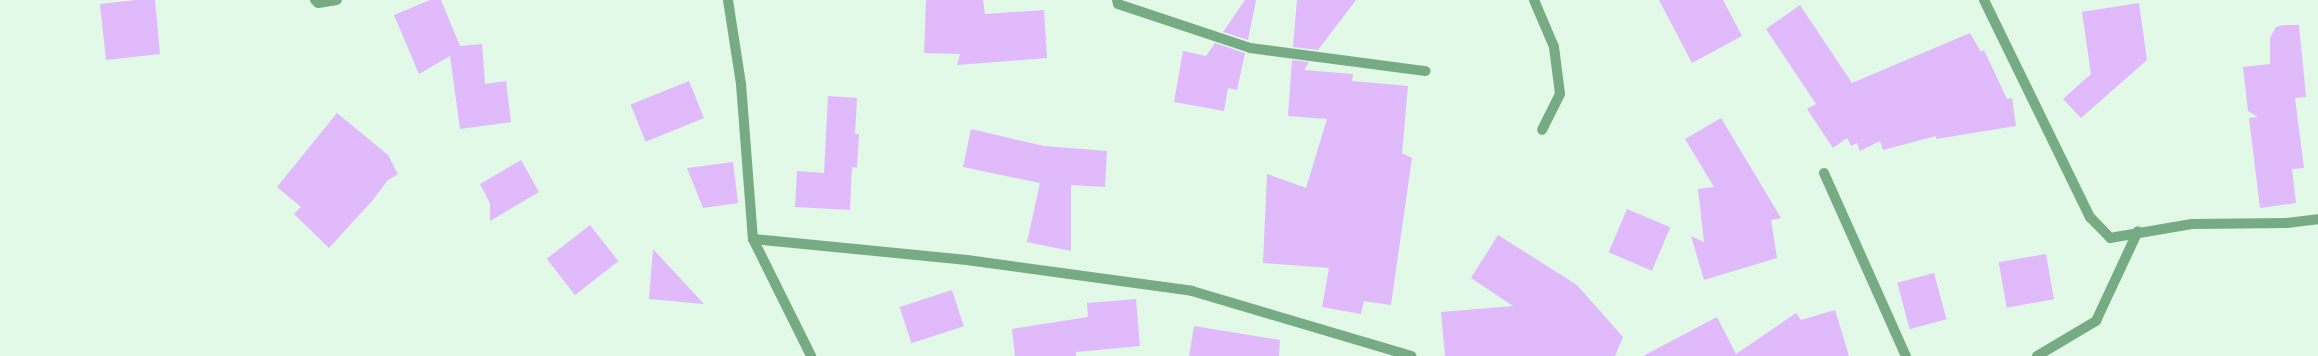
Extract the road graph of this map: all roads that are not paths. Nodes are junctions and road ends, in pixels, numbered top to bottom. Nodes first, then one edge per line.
1 (315, 0) edge
2 (337, 0) edge
3 (728, 0) edge
4 (1117, 0) edge
5 (1534, 0) edge
6 (1984, 0) edge
7 (1425, 71) dead end
8 (1542, 130) dead end
9 (1824, 173) dead end
10 (2318, 219) edge
11 (2138, 231) junction
12 (753, 239) junction
13 (811, 356) edge
14 (1412, 356) edge
15 (1906, 356) edge
16 (2037, 356) edge

1 - 2 street
3 - 12 street
4 - 7 street
5 - 8 street
6 - 11 street
9 - 15 street
10 - 11 street
11 - 16 street
12 - 13 street
12 - 14 street

